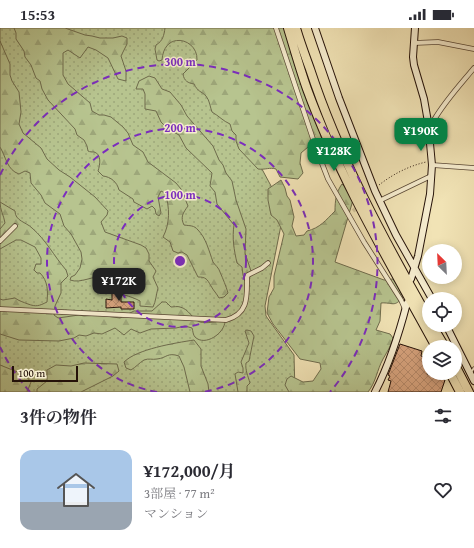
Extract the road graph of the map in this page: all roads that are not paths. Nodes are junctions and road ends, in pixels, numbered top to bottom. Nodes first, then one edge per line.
1 (276, 28) edge
2 (288, 28) edge
3 (296, 28) edge
4 (315, 28) edge
5 (415, 28) edge
6 (414, 43) junction
7 (474, 48) edge
8 (474, 68) edge
9 (428, 122) junction
10 (431, 163) junction
11 (474, 168) edge
12 (431, 176) junction
13 (379, 201) junction
14 (353, 212) tunnel mouth
15 (348, 215) junction
16 (15, 226) dead end
17 (0, 241) edge
18 (268, 263) dead end
19 (414, 268) junction
20 (411, 279) dead end
21 (428, 292) edge
22 (407, 302) dead end
23 (422, 307) edge
24 (405, 309) junction
25 (0, 310) edge
26 (450, 332) edge
27 (432, 340) edge
28 (472, 371) edge
29 (462, 379) edge
30 (454, 380) edge
31 (474, 381) edge
32 (375, 392) edge
33 (460, 392) edge
34 (469, 392) edge

1 - 15 street
2 - 27 highway
3 - 23 highway
4 - 13 street
5 - 6 street
6 - 7 street
6 - 9 street
8 - 9 street
9 - 10 street
10 - 11 street
10 - 12 street
12 - 13 street
12 - 19 street
13 - 19 street
14 - 15 street
15 - 24 street
16 - 17 street
18 - 25 street
19 - 20 street
19 - 21 street
22 - 24 street
24 - 32 street
26 - 28 street
28 - 31 street
29 - 34 highway
30 - 33 highway

